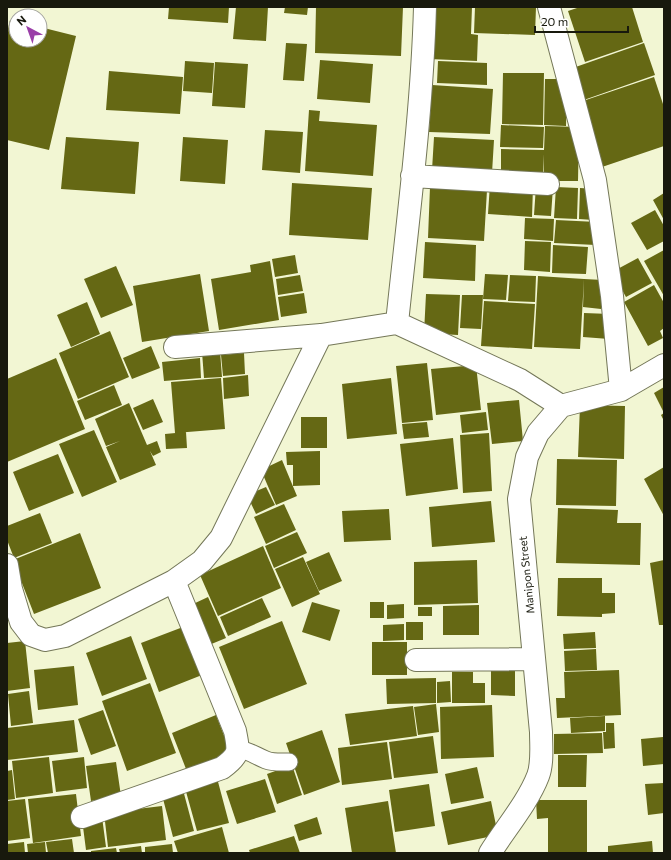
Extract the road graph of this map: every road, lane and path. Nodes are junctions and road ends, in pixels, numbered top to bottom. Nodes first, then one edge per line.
1 (425, 7) edge
2 (549, 7) edge
3 (412, 176) junction
4 (548, 184) dead end
5 (397, 323) junction
6 (321, 335) junction
7 (175, 347) dead end
8 (664, 365) edge
9 (621, 390) junction
10 (561, 406) junction
11 (7, 565) edge
12 (174, 581) junction
13 (534, 659) junction
14 (416, 660) dead end
15 (239, 749) junction
16 (289, 762) dead end
17 (82, 817) dead end
18 (490, 853) edge

1 - 3 street
2 - 9 street
3 - 4 street
3 - 5 street
5 - 6 street
5 - 10 street
6 - 7 street
6 - 12 street
8 - 9 street
9 - 10 street
10 - 13 street, Manipon Street
11 - 12 street
12 - 15 street
13 - 14 street
13 - 18 street, Manipon Street
15 - 16 lane
15 - 17 street

